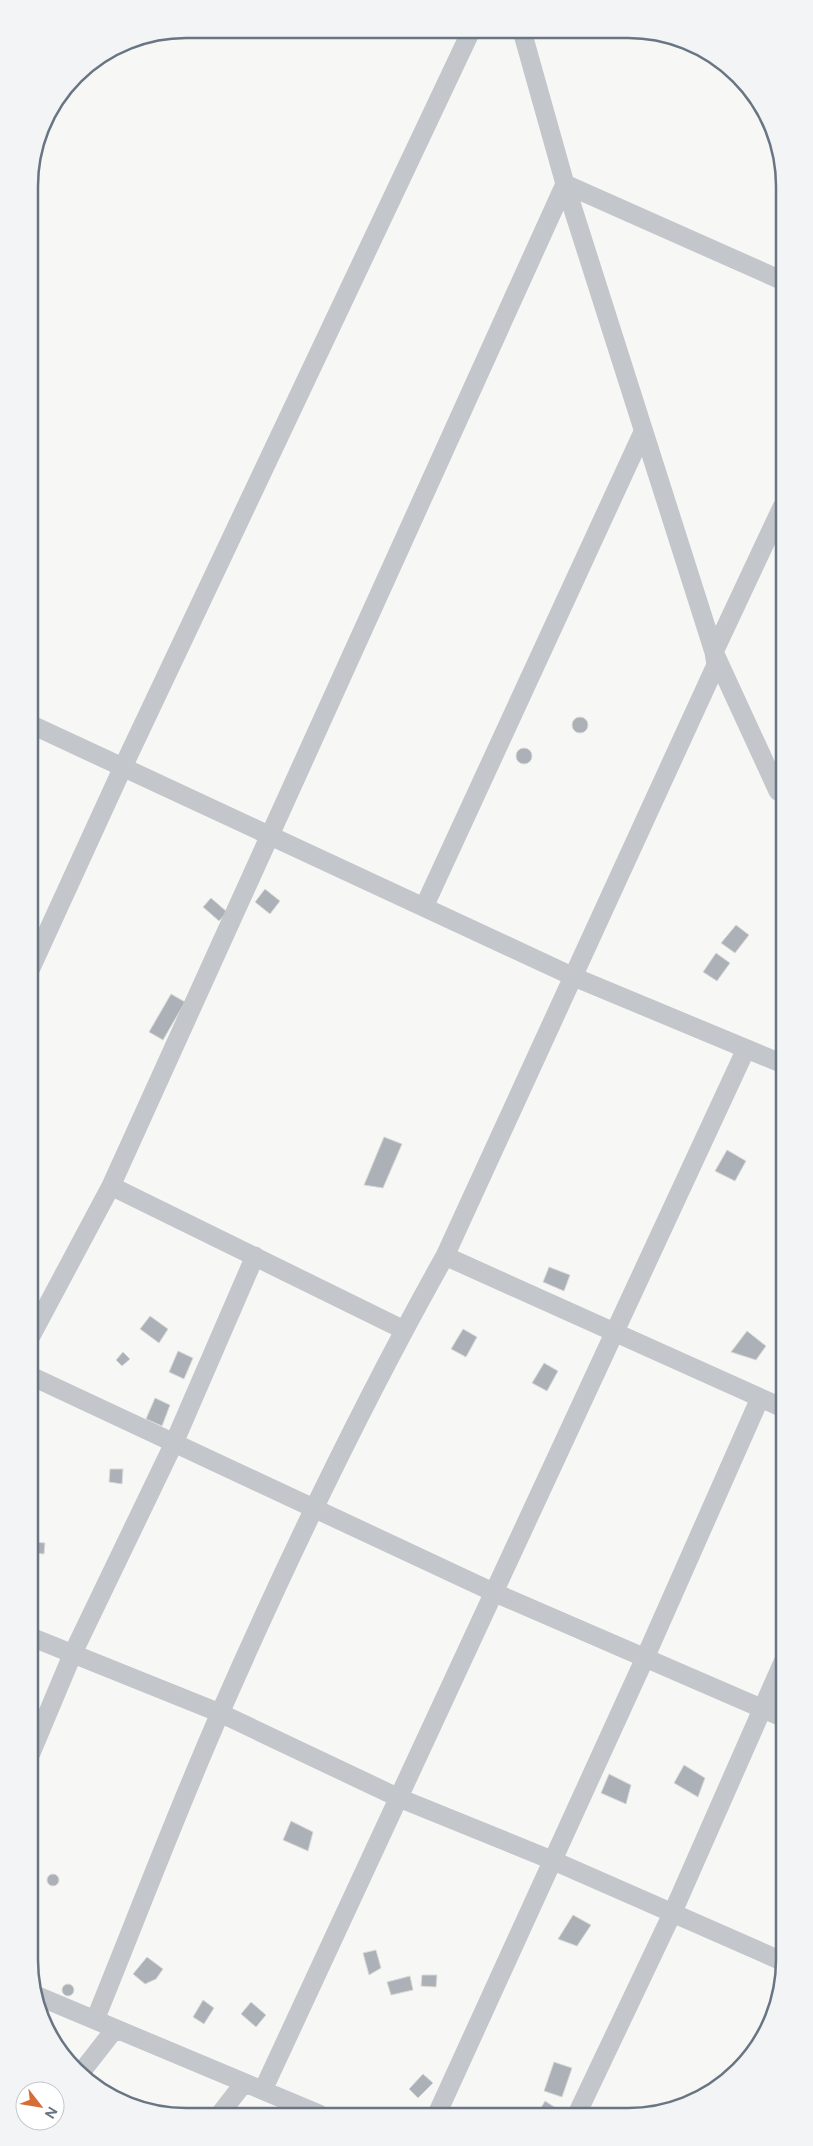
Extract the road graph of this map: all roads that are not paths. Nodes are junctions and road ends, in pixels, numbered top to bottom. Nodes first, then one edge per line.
1 (467, 37) edge
2 (524, 37) edge
3 (565, 184) junction
4 (776, 278) edge
5 (642, 432) junction
6 (776, 520) edge
7 (714, 652) junction
8 (38, 728) edge
9 (123, 767) junction
10 (776, 779) edge
11 (269, 836) junction
12 (424, 908) junction
13 (38, 953) edge
14 (574, 977) junction
15 (746, 1049) junction
16 (776, 1061) edge
17 (110, 1186) junction
18 (255, 1256) junction
19 (445, 1256) junction
20 (37, 1324) edge
21 (404, 1330) junction
22 (615, 1331) junction
23 (37, 1379) edge
24 (760, 1398) junction
25 (775, 1405) edge
26 (174, 1443) junction
27 (313, 1508) junction
28 (493, 1592) junction
29 (37, 1639) edge
30 (73, 1653) junction
31 (645, 1658) junction
32 (775, 1681) edge
33 (762, 1710) junction
34 (220, 1713) junction
35 (775, 1715) edge
36 (37, 1741) edge
37 (399, 1798) junction
38 (554, 1862) junction
39 (672, 1914) junction
40 (775, 1958) edge
41 (42, 1998) edge
42 (95, 2020) junction
43 (115, 2029) junction
44 (85, 2069) edge
45 (244, 2083) junction
46 (263, 2090) junction
47 (225, 2108) edge
48 (305, 2108) edge
49 (440, 2108) edge
50 (580, 2108) edge

1 - 9 street
2 - 3 street
3 - 4 street
3 - 5 street
3 - 11 street
5 - 7 street
5 - 12 street
6 - 7 street
7 - 10 street
7 - 14 street
8 - 9 street
9 - 11 street
9 - 13 street
11 - 12 street
11 - 17 street
12 - 14 street
14 - 15 street
14 - 19 street
15 - 16 street
15 - 22 street
17 - 18 street
17 - 20 street
18 - 21 street
18 - 26 street
19 - 21 street
19 - 22 street
21 - 27 street
22 - 24 street
22 - 28 street
23 - 26 street
24 - 25 street
24 - 31 street
26 - 27 street
26 - 30 street
27 - 28 street
27 - 34 street
28 - 31 street
28 - 37 street
29 - 30 street
30 - 34 street
30 - 36 street
31 - 33 street
31 - 38 street
32 - 33 street
33 - 35 street
33 - 39 street
34 - 37 street
34 - 42 street
37 - 38 street
37 - 46 street
38 - 39 street
38 - 49 street
39 - 40 street
39 - 50 street
41 - 42 street
42 - 43 street
43 - 44 street
43 - 45 street
45 - 46 street
45 - 47 street
46 - 48 street

